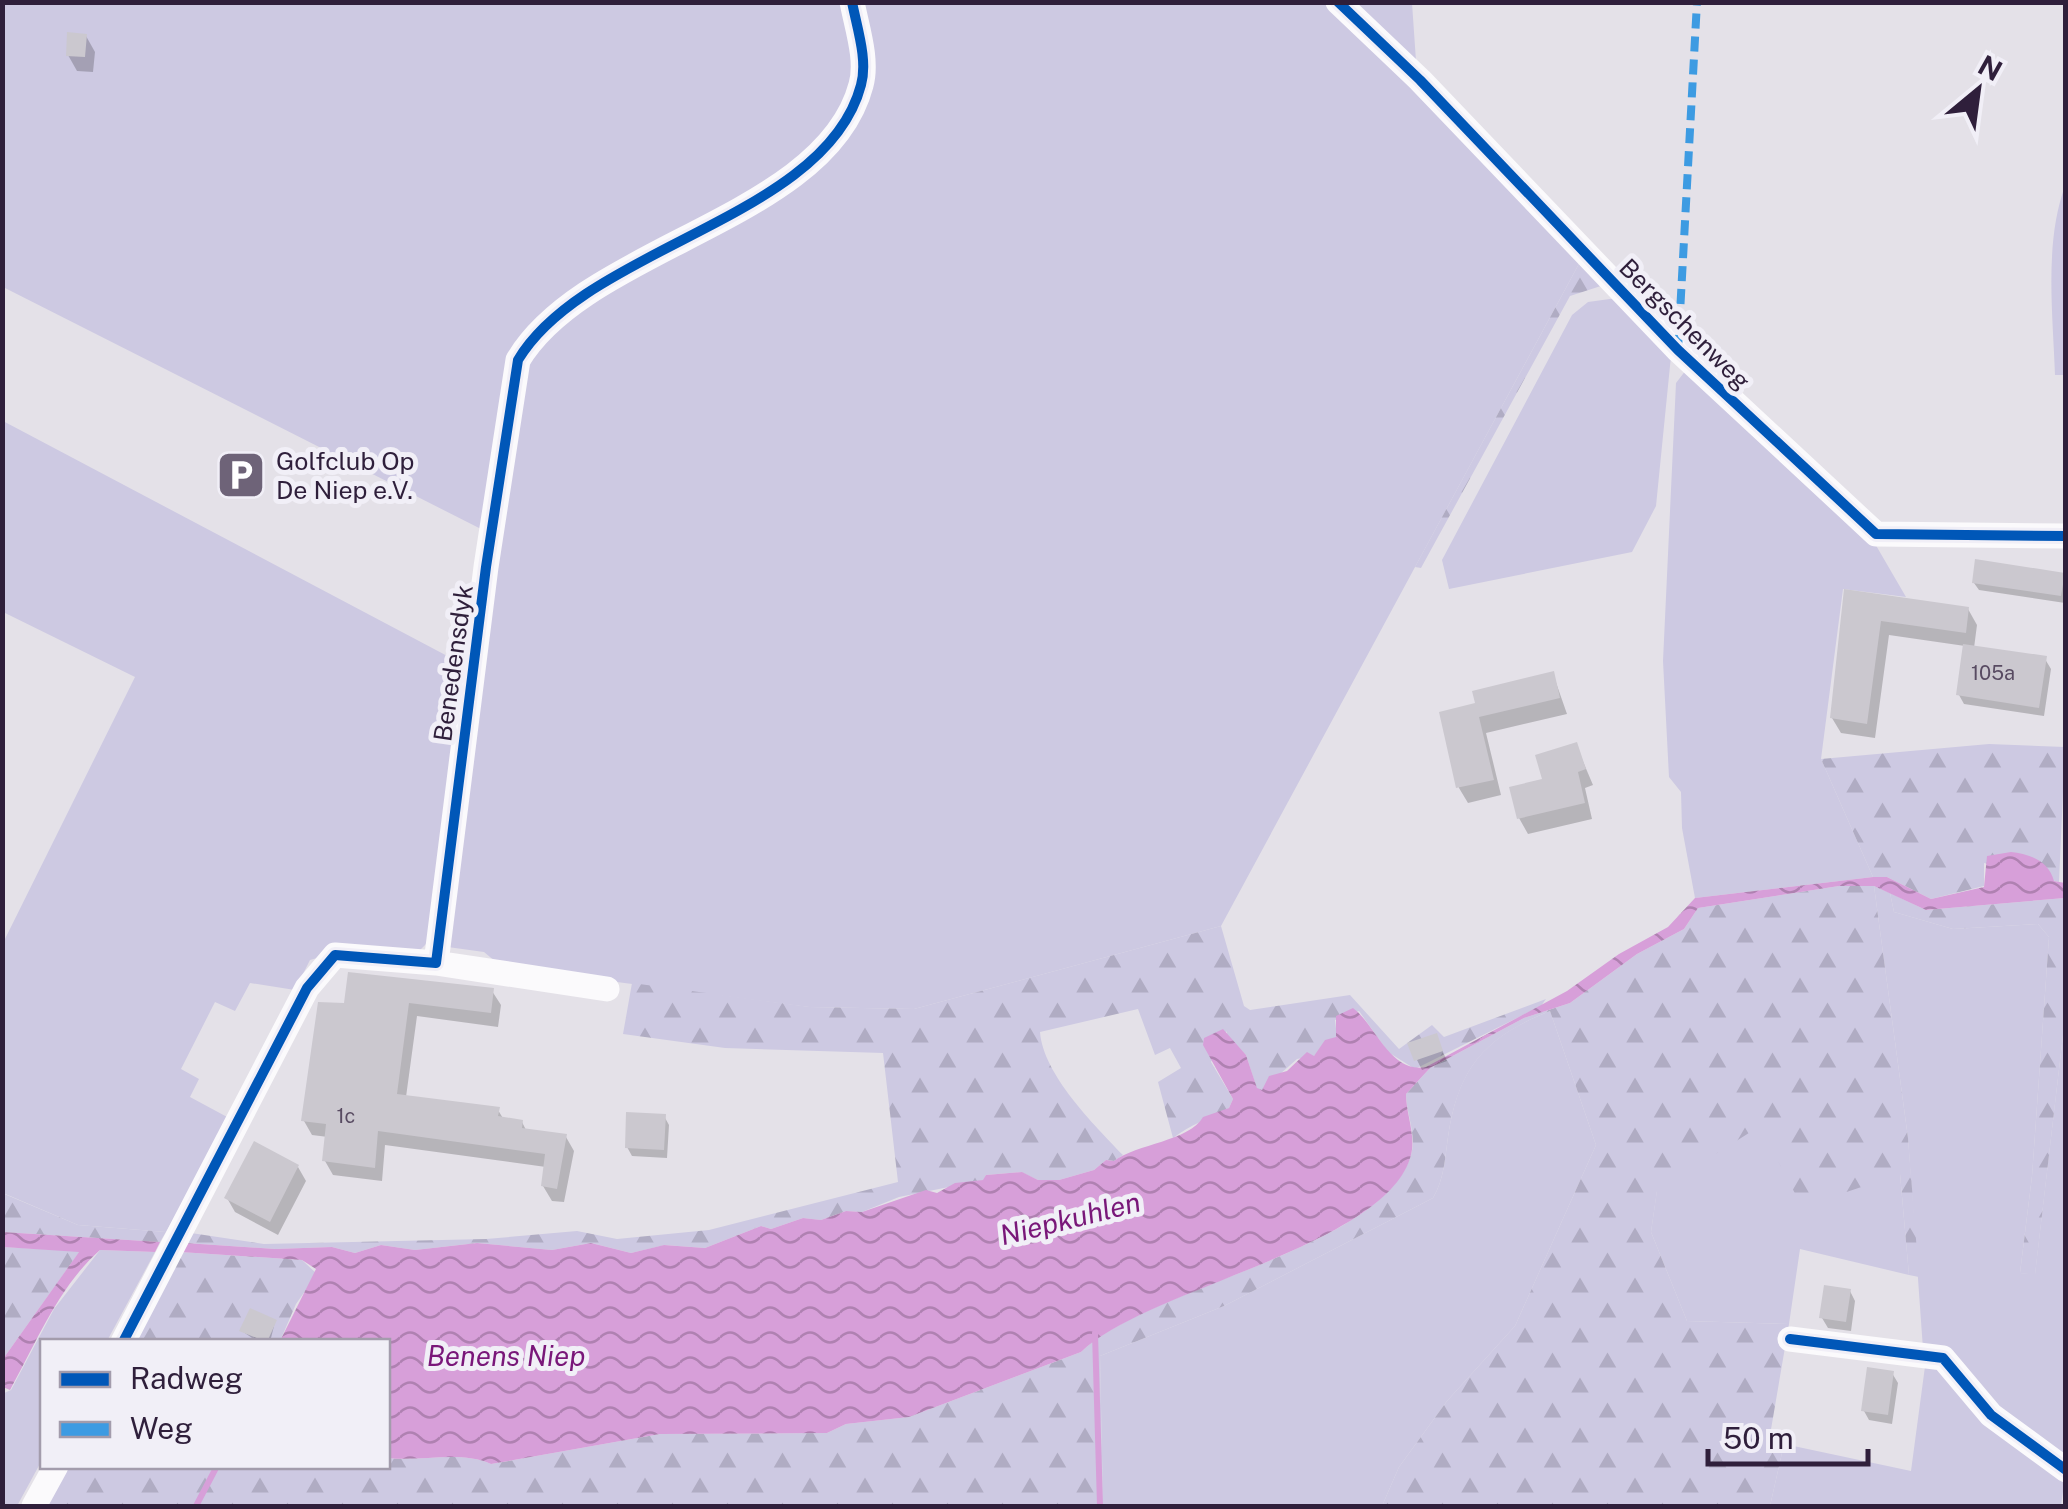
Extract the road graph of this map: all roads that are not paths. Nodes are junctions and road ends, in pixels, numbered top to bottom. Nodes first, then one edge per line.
1 (852, 2) edge
2 (1338, 2) edge
3 (2066, 536) edge
4 (436, 964) junction
5 (606, 990) dead end
6 (126, 1339) edge
7 (1790, 1339) dead end
8 (54, 1469) edge
9 (2066, 1470) edge
10 (34, 1506) edge

1 - 4 street, Benedensdyk
2 - 3 street, Bergschenweg
4 - 5 street
4 - 6 street
7 - 9 street
8 - 10 street

